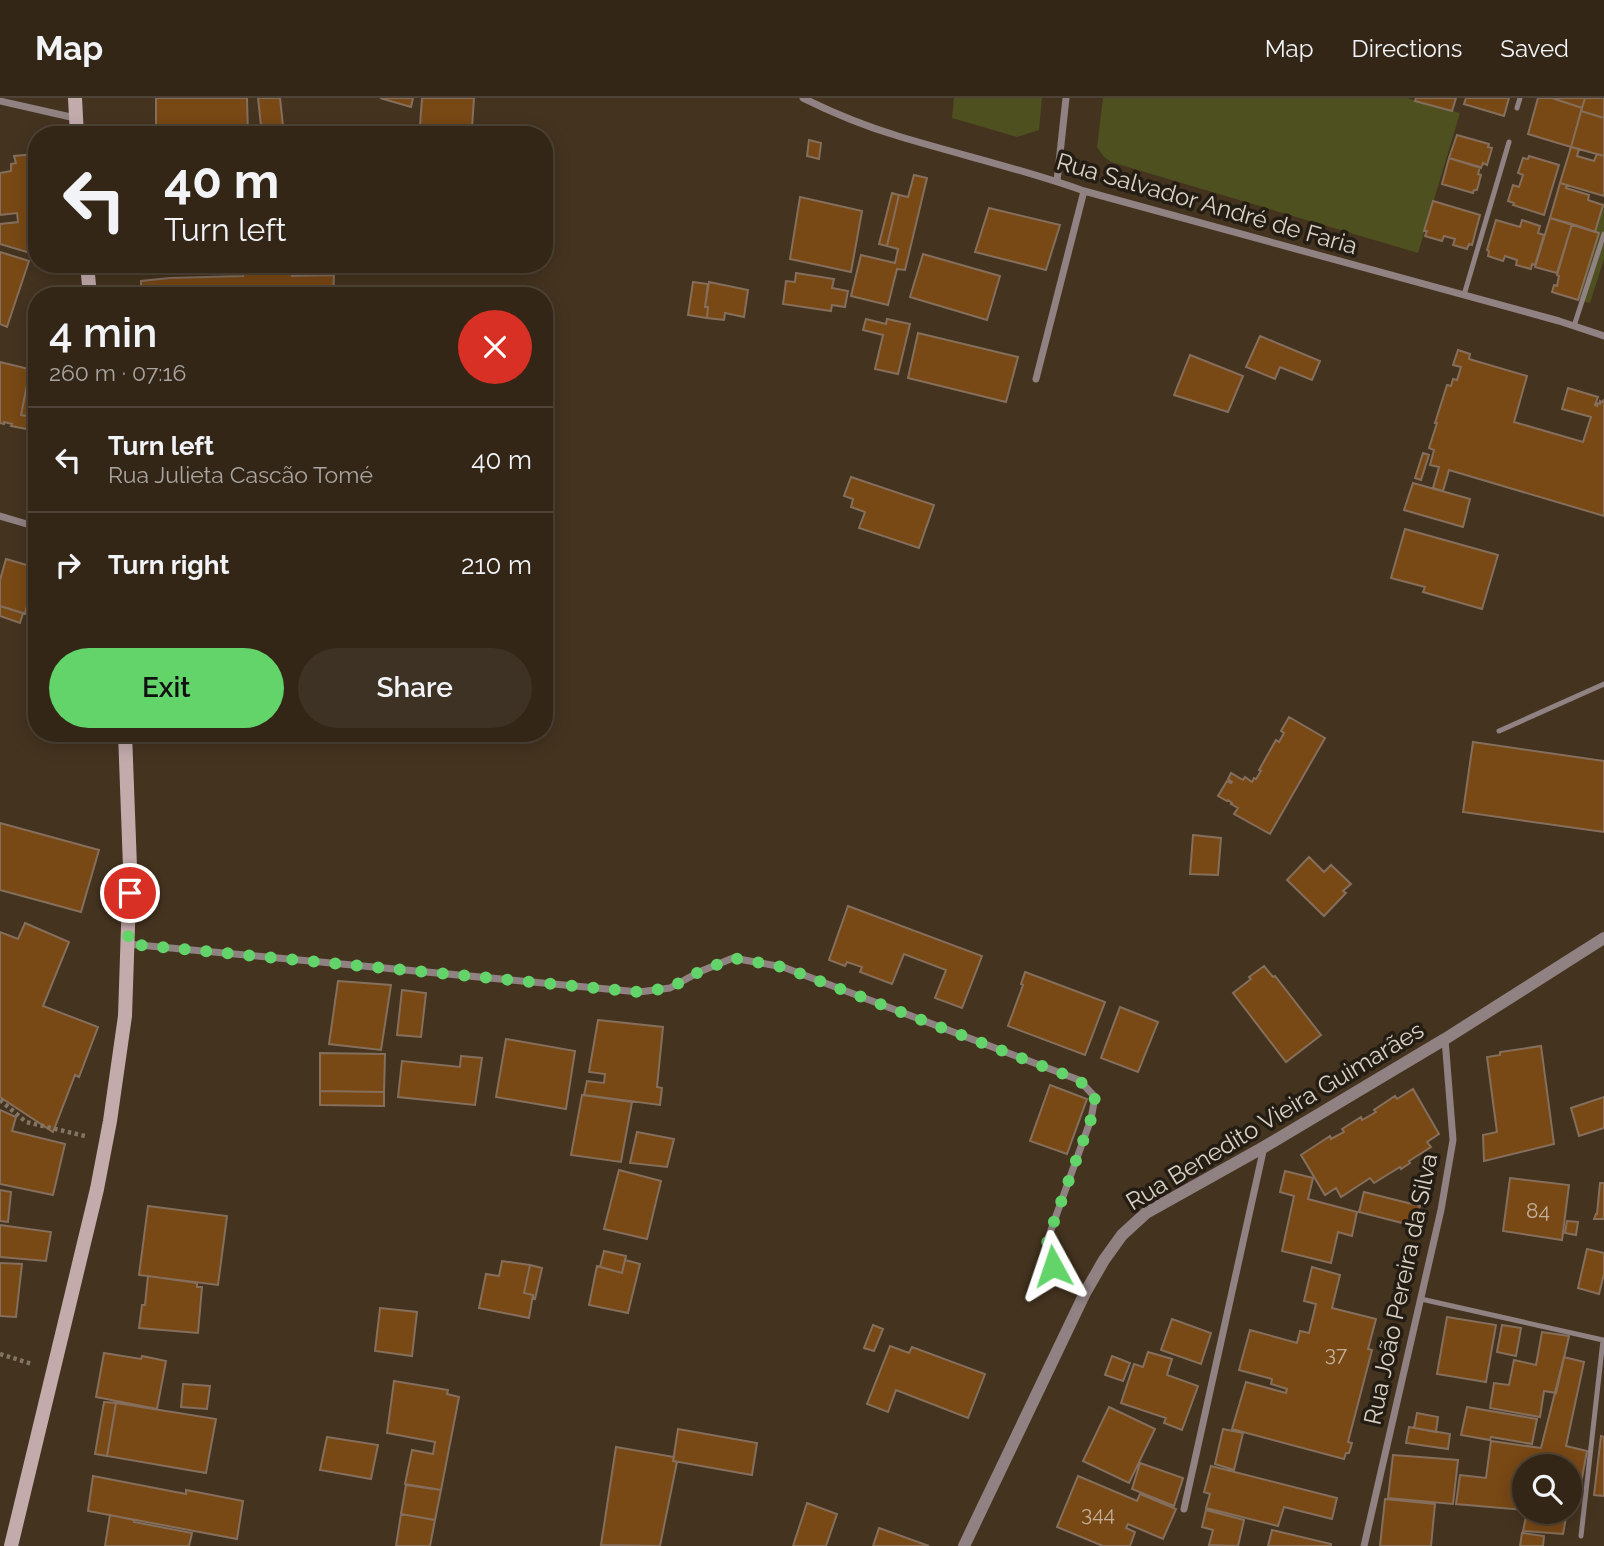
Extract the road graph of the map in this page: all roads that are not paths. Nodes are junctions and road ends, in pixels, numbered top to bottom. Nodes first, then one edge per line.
1 (75, 98) edge
2 (803, 98) edge
3 (1066, 98) edge
4 (1520, 98) edge
5 (0, 101) edge
6 (1517, 108) dead end
7 (76, 118) junction
8 (76, 126) edge
9 (1508, 142) dead end
10 (1057, 181) junction
11 (1084, 191) junction
12 (1604, 234) edge
13 (1464, 295) junction
14 (1574, 326) junction
15 (1604, 336) edge
16 (1036, 379) dead end
17 (0, 516) edge
18 (28, 524) edge
19 (1604, 684) edge
20 (1499, 731) dead end
21 (125, 742) edge
22 (1604, 938) edge
23 (128, 944) junction
24 (1445, 1039) junction
25 (1264, 1147) junction
26 (1085, 1293) junction
27 (1420, 1299) junction
28 (1184, 1508) dead end
29 (1581, 1536) dead end
30 (11, 1546) edge
31 (964, 1546) edge
32 (1364, 1546) edge

1 - 7 main road
2 - 10 street, Rua Salvador André de Faria
3 - 10 street
4 - 6 lane
5 - 7 street
7 - 8 main road
9 - 13 lane
10 - 11 street, Rua Salvador André de Faria
11 - 13 street, Rua Salvador André de Faria
11 - 16 street
12 - 14 lane
13 - 14 street, Rua Salvador André de Faria
14 - 15 street, Rua Salvador André de Faria
17 - 18 street
19 - 20 lane
21 - 23 main road
22 - 24 street, Rua Benedito Vieira Guimarães
23 - 26 street
23 - 30 main road
24 - 25 street, Rua Benedito Vieira Guimarães
24 - 27 street, Rua João Pereira da Silva
25 - 26 street, Rua Benedito Vieira Guimarães
25 - 28 street
26 - 31 street, Rua Benedito Vieira Guimarães
27 - 29 lane
27 - 32 street, Rua João Pereira da Silva

